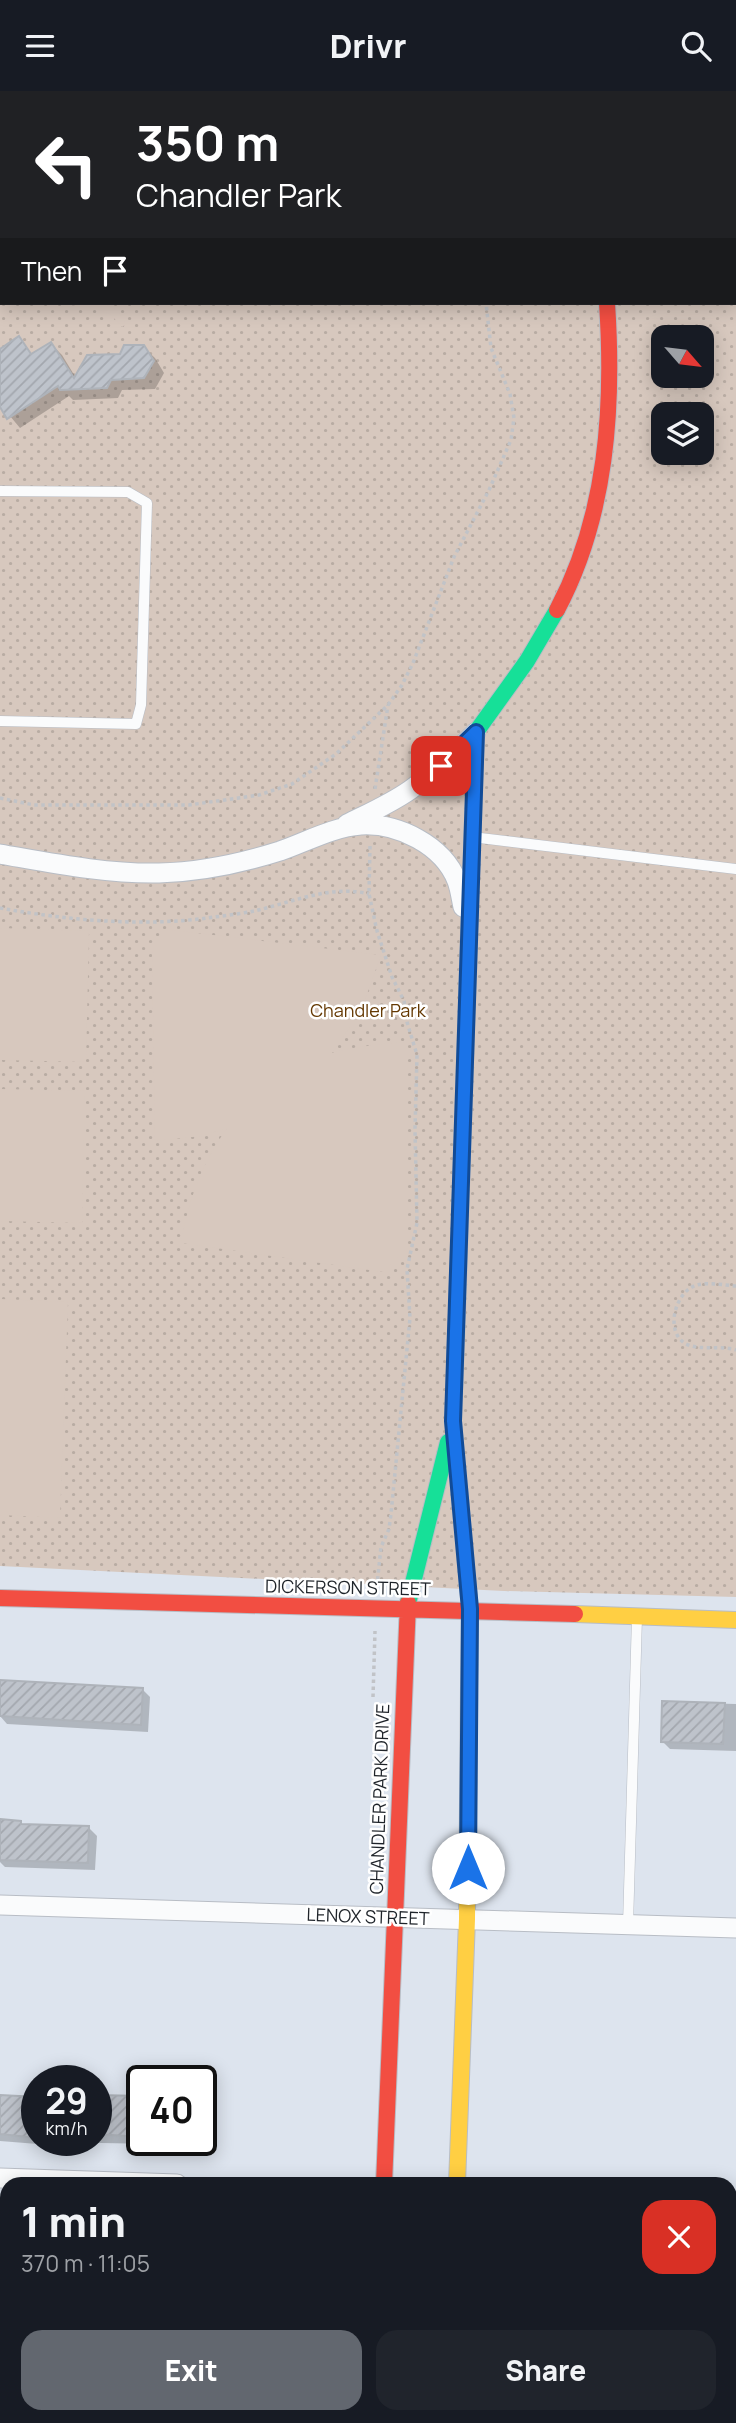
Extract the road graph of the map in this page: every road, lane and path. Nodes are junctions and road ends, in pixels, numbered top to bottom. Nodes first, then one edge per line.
1 (485, 305) edge
2 (607, 305) edge
3 (0, 491) edge
4 (388, 705) junction
5 (0, 721) edge
6 (476, 732) junction
7 (0, 799) edge
8 (372, 818) junction
9 (472, 837) junction
10 (0, 854) edge
11 (736, 869) edge
12 (369, 894) junction
13 (0, 908) edge
14 (469, 930) junction
15 (736, 1286) edge
16 (736, 1350) edge
17 (453, 1421) junction
18 (0, 1598) edge
19 (376, 1607) junction
20 (407, 1608) junction
21 (470, 1609) junction
22 (637, 1616) junction
23 (736, 1620) edge
24 (373, 1697) dead end
25 (0, 1905) edge
26 (394, 1917) junction
27 (467, 1920) junction
28 (628, 1925) junction
29 (736, 1928) edge
30 (384, 2177) edge
31 (457, 2177) edge

1 - 4 path
2 - 6 street
3 - 5 lane
4 - 7 path
4 - 8 path
6 - 8 street
6 - 9 street, CHANDLER PARK DRIVE
8 - 10 street
8 - 12 path
8 - 14 street
9 - 11 lane
9 - 14 street, CHANDLER PARK DRIVE
12 - 13 path
12 - 19 path
14 - 17 street, CHANDLER PARK DRIVE
15 - 16 path
17 - 20 street, CHANDLER PARK DRIVE
17 - 21 street, CHANDLER PARK DRIVE
18 - 19 street, DICKERSON STREET
19 - 20 street, DICKERSON STREET
19 - 24 path
20 - 21 street, DICKERSON STREET
20 - 26 street, CHANDLER PARK DRIVE
21 - 22 street, DICKERSON STREET
21 - 27 street, CHANDLER PARK DRIVE
22 - 23 street, DICKERSON STREET
22 - 28 lane
25 - 26 street, LENOX STREET
26 - 27 street, LENOX STREET
26 - 30 street, CHANDLER PARK DRIVE
27 - 28 street, LENOX STREET
27 - 31 street, CHANDLER PARK DRIVE
28 - 29 street, LENOX STREET

